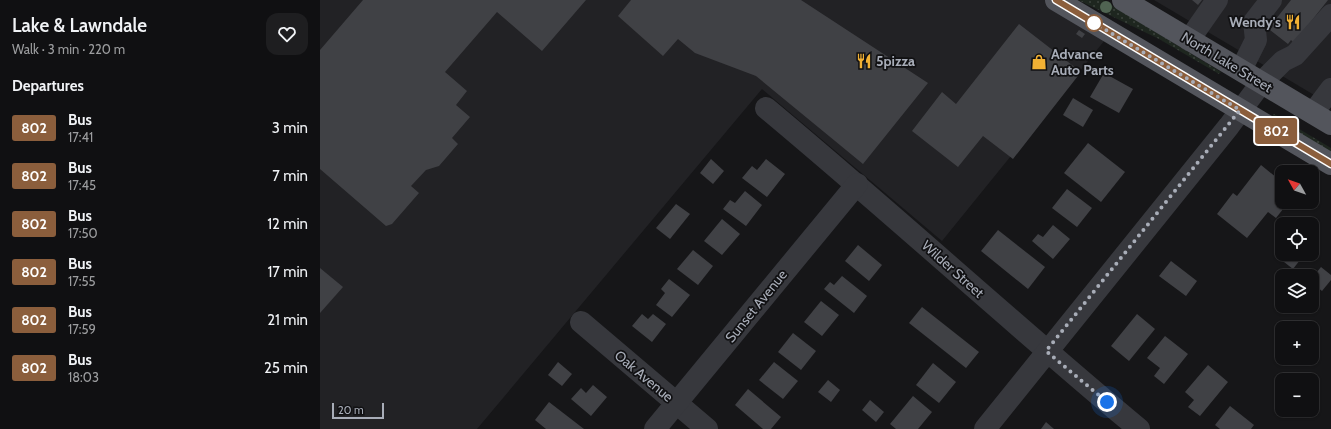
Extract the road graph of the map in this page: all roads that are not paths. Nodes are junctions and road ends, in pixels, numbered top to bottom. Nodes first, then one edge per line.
1 (1056, 0) edge
2 (1217, 0) edge
3 (1271, 0) edge
4 (1137, 4) edge
5 (1331, 15) edge
6 (1189, 40) junction
7 (1241, 70) junction
8 (1262, 82) junction
9 (1331, 89) edge
10 (766, 108) dead end
11 (1240, 110) junction
12 (1322, 118) edge
13 (1331, 164) edge
14 (857, 184) junction
15 (581, 322) dead end
16 (1046, 351) junction
17 (677, 403) junction
18 (655, 429) edge
19 (707, 429) edge
20 (985, 429) edge
21 (1139, 429) edge

1 - 11 main road
2 - 6 street
3 - 7 street
4 - 6 main road, North Lake Street
5 - 8 street
6 - 7 main road, North Lake Street
7 - 8 main road, North Lake Street
8 - 11 street
8 - 12 main road, North Lake Street
9 - 12 street
10 - 14 street, Wilder Street
11 - 13 main road
11 - 16 street
14 - 16 street, Wilder Street
14 - 17 street, Sunset Avenue
15 - 17 street, Oak Avenue
16 - 20 street
16 - 21 street, Wilder Street
17 - 18 street, Sunset Avenue
17 - 19 street, Oak Avenue

